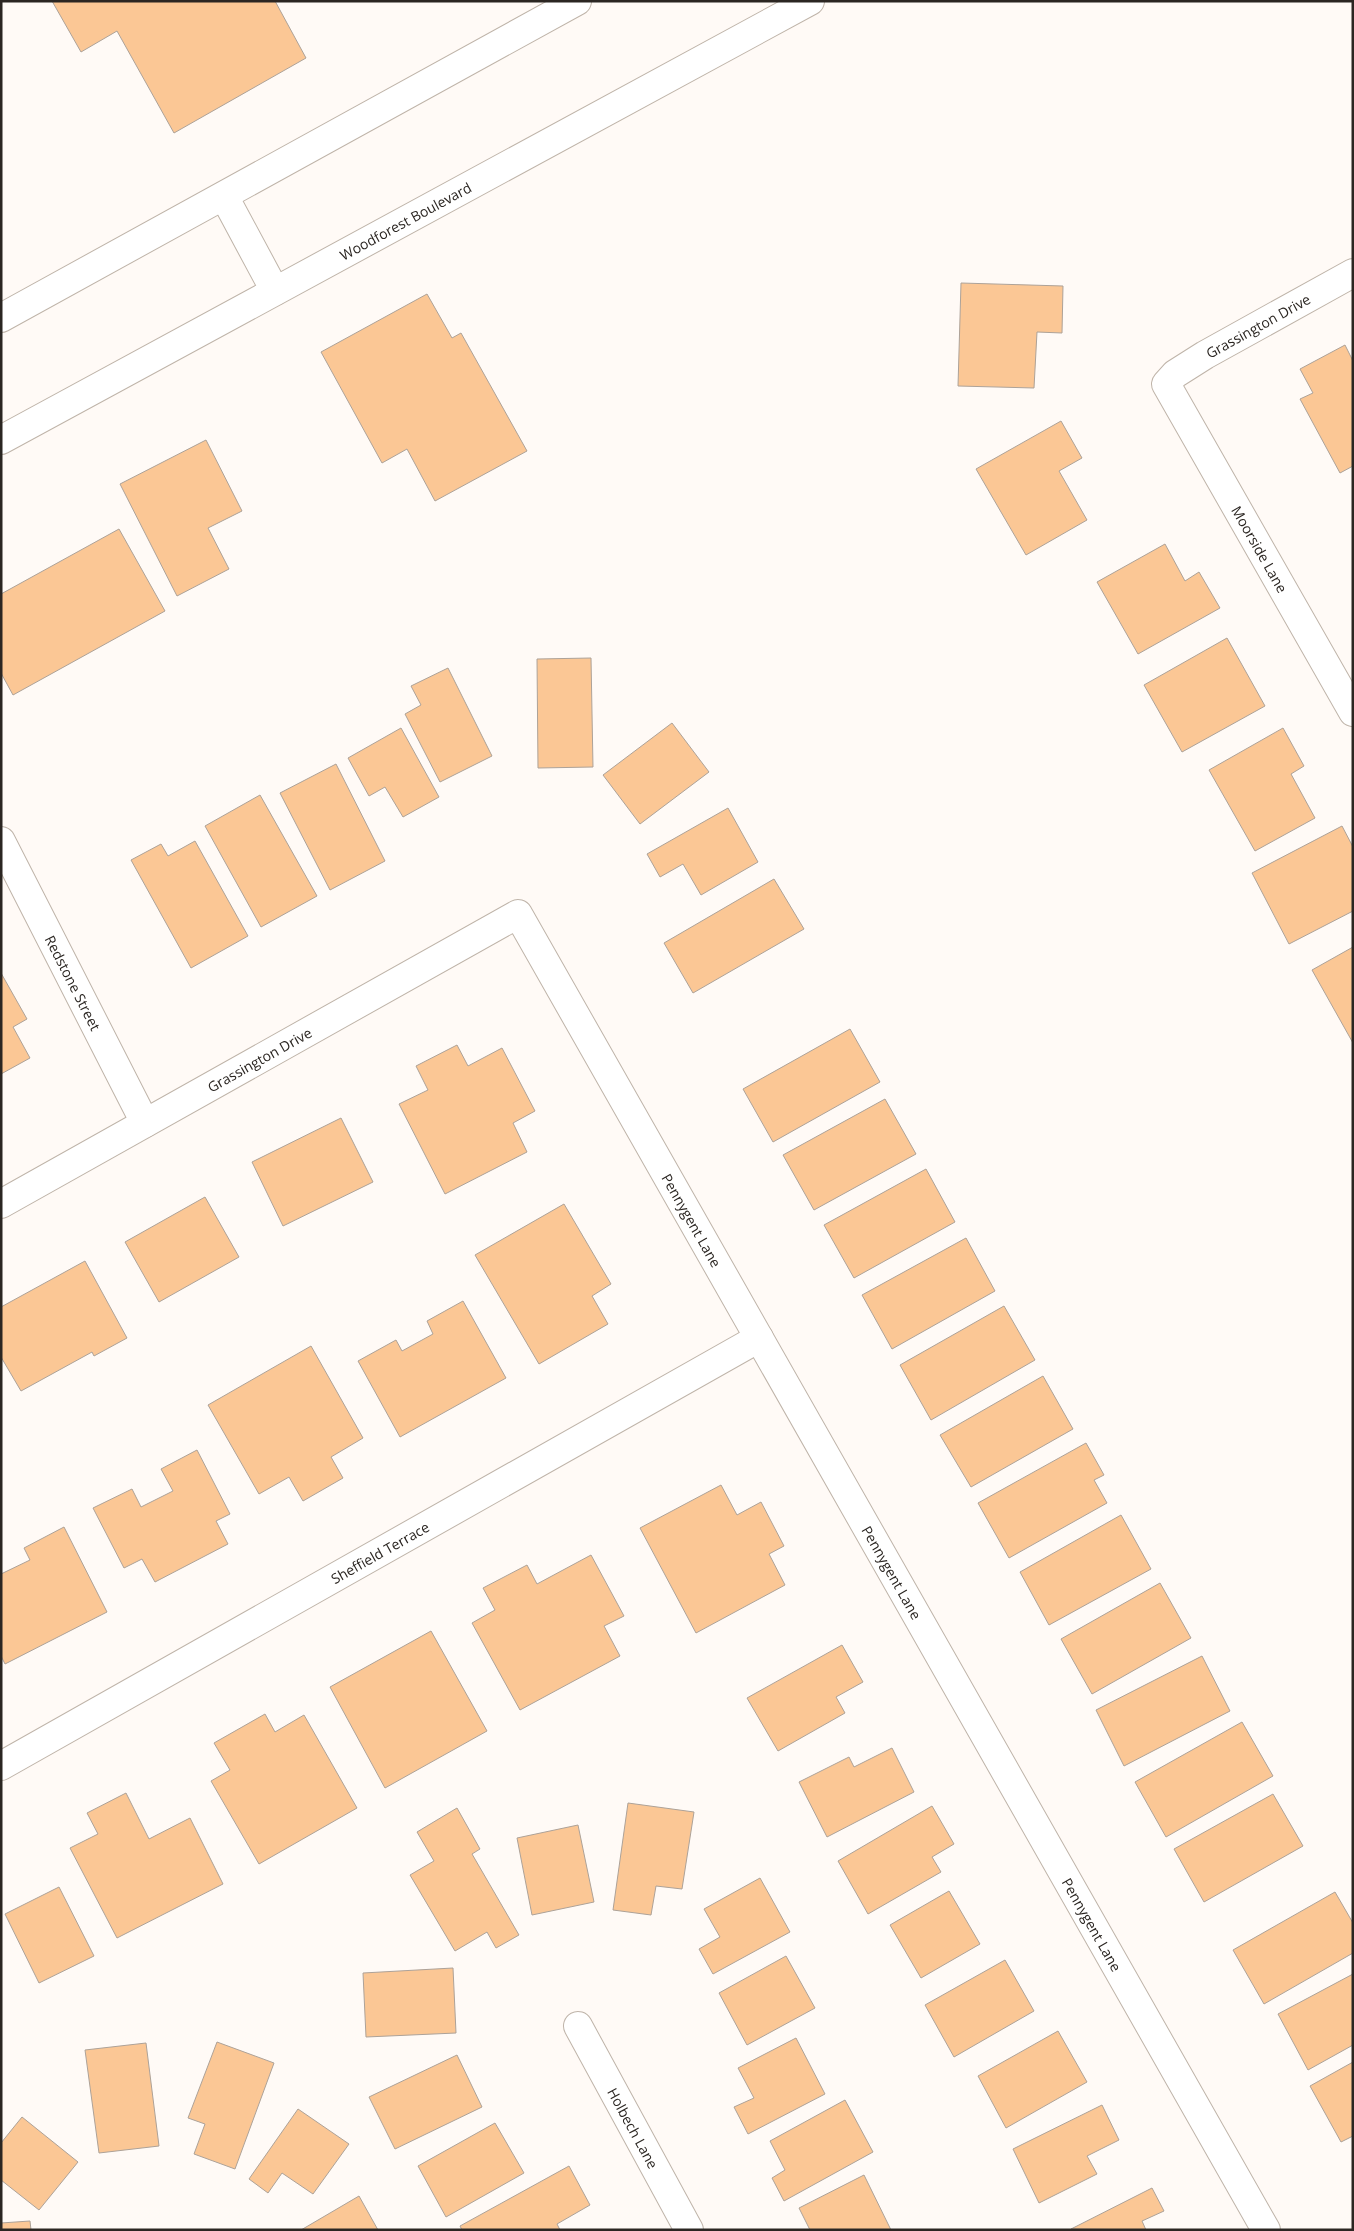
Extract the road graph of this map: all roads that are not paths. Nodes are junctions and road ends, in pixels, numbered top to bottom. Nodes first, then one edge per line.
1 (577, 1) edge
2 (810, 1) edge
3 (224, 196) junction
4 (1353, 273) edge
5 (275, 291) junction
6 (1, 318) edge
7 (1166, 384) joint
8 (1, 440) edge
9 (1353, 712) edge
10 (1, 841) edge
11 (518, 914) joint
12 (145, 1123) junction
13 (1, 1204) edge
14 (759, 1338) junction
15 (1, 1766) edge
16 (578, 2026) dead end
17 (689, 2230) edge
18 (1266, 2230) edge

1 - 3 street
2 - 5 street, Woodforest Boulevard
3 - 5 street
3 - 6 street
4 - 7 street, Grassington Drive
5 - 8 street, Woodforest Boulevard
7 - 9 street, Moorside Lane
10 - 12 street, Redstone Street
11 - 12 street, Grassington Drive
11 - 14 street, Pennygent Lane
12 - 13 street, Grassington Drive
14 - 15 street, Sheffield Terrace
14 - 18 street, Pennygent Lane
16 - 17 street, Holbech Lane

